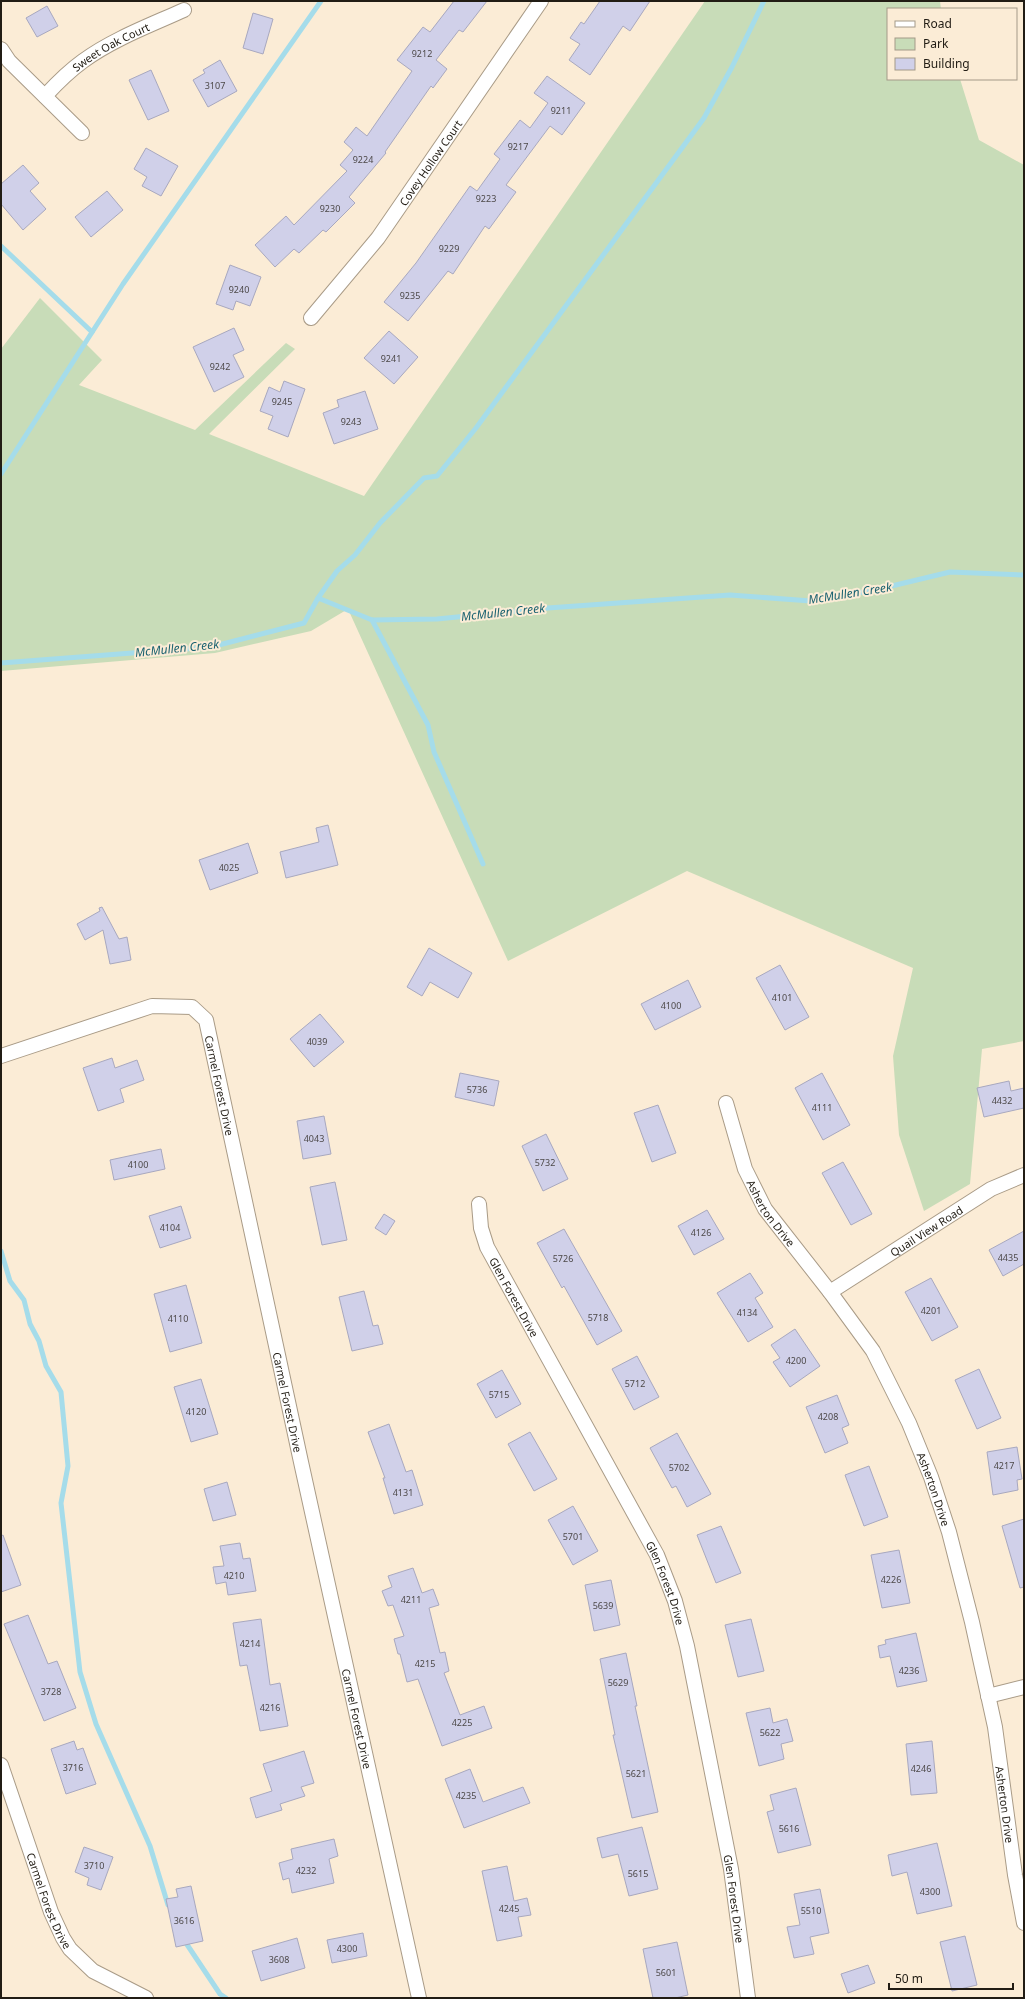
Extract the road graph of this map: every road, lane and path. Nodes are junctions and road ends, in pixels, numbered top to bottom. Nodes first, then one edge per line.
1 (540, 1) edge
2 (184, 10) dead end
3 (1, 49) edge
4 (45, 96) junction
5 (82, 132) dead end
6 (311, 318) dead end
7 (1, 1056) edge
8 (726, 1103) dead end
9 (1024, 1175) edge
10 (479, 1204) dead end
11 (830, 1292) junction
12 (1024, 1687) edge
13 (988, 1696) junction
14 (1, 1765) edge
15 (1024, 1923) edge
16 (146, 1998) edge
17 (419, 1998) edge
18 (748, 1998) edge

1 - 6 street, Covey Hollow Court
2 - 4 street, Sweet Oak Court
3 - 4 street
4 - 5 street
7 - 17 street, Carmel Forest Drive
8 - 11 street, Asherton Drive
9 - 11 street, Quail View Road
10 - 18 street, Glen Forest Drive
11 - 13 street, Asherton Drive
12 - 13 street
13 - 15 street, Asherton Drive
14 - 16 street, Carmel Forest Drive

